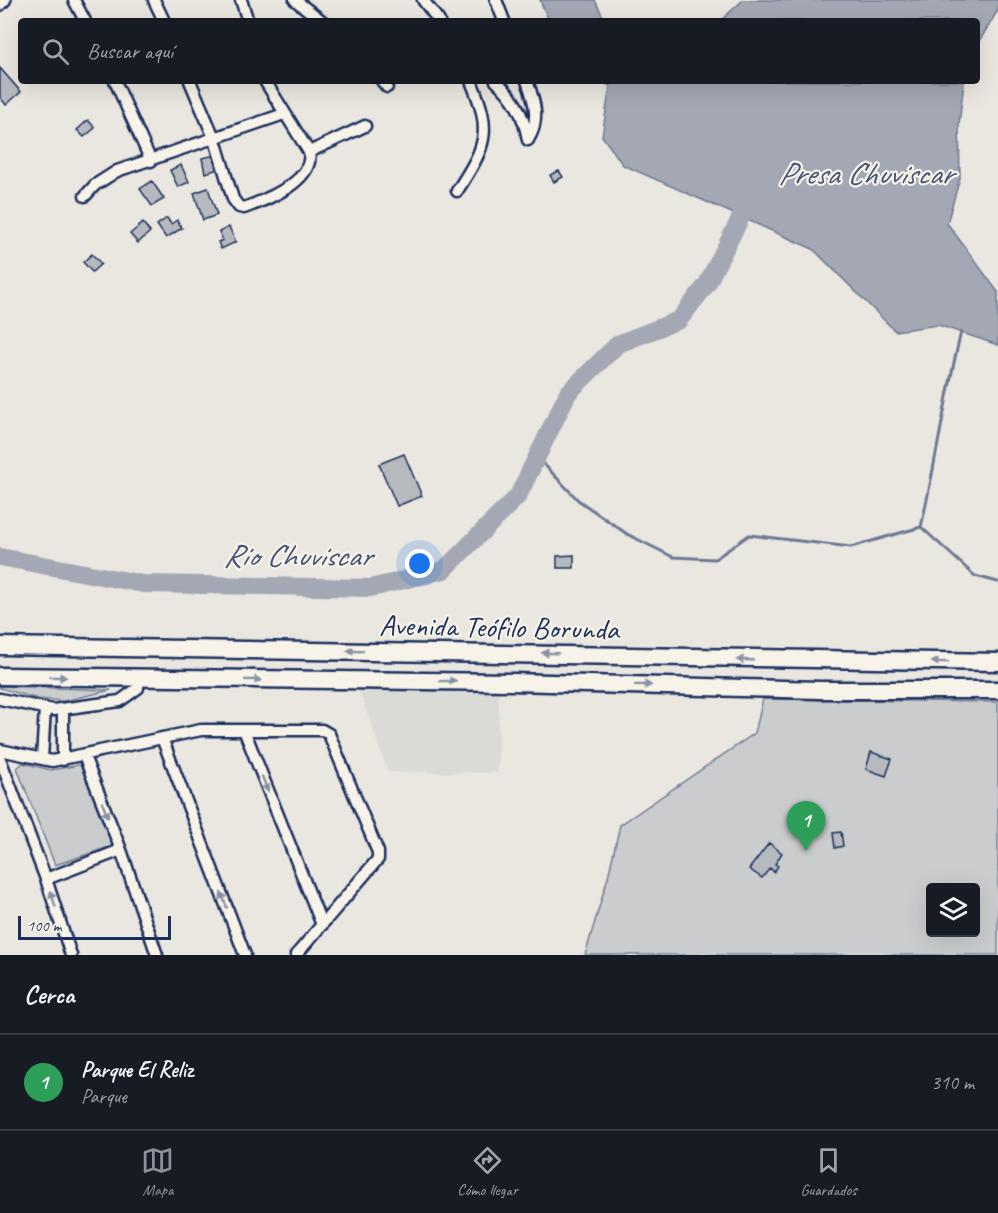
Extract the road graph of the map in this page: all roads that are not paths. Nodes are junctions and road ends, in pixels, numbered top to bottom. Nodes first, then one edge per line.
1 (5, 0) edge
2 (74, 0) edge
3 (154, 0) edge
4 (241, 0) edge
5 (295, 0) edge
6 (423, 0) edge
7 (496, 0) edge
8 (0, 5) edge
9 (83, 18) edge
10 (163, 18) edge
11 (247, 18) edge
12 (318, 18) edge
13 (437, 18) edge
14 (503, 18) edge
15 (117, 84) edge
16 (191, 84) edge
17 (267, 84) edge
18 (472, 84) edge
19 (499, 84) edge
20 (528, 84) edge
21 (284, 114) junction
22 (365, 126) dead end
23 (215, 140) junction
24 (309, 152) junction
25 (151, 161) junction
26 (457, 192) dead end
27 (85, 196) dead end
28 (0, 646) edge
29 (118, 649) junction
30 (780, 661) junction
31 (998, 662) edge
32 (0, 676) edge
33 (139, 678) junction
34 (780, 688) junction
35 (998, 690) edge
36 (0, 699) edge
37 (45, 708) junction
38 (63, 709) junction
39 (244, 730) junction
40 (162, 738) junction
41 (0, 750) edge
42 (84, 756) junction
43 (0, 759) edge
44 (42, 759) junction
45 (63, 760) junction
46 (121, 850) junction
47 (46, 879) junction
48 (322, 925) junction
49 (71, 955) edge
50 (157, 955) edge
51 (245, 955) edge
52 (296, 955) edge

1 - 8 street
2 - 9 street
3 - 10 street
4 - 11 street
5 - 12 street
6 - 13 street
7 - 14 street
15 - 25 street
16 - 23 street
17 - 21 street
18 - 26 street
19 - 20 street
21 - 23 street
21 - 24 street
22 - 24 street
23 - 24 street
23 - 25 street
25 - 27 street
28 - 29 main road, Avenida Teófilo Borunda
30 -> 29 main road, Avenida Teófilo Borunda
29 - 33 main road
31 -> 30 main road, Avenida Teófilo Borunda
30 - 34 main road
32 -> 33 main road, Avenida Teófilo Borunda
33 -> 34 main road, Avenida Teófilo Borunda
33 - 38 street
34 - 35 main road, Avenida Teófilo Borunda
36 - 37 street
37 - 38 street
37 - 44 street
38 - 45 street
39 - 40 street
39 -> 48 street
39 - 48 street
40 - 42 street
51 -> 40 street
41 - 44 street
42 - 45 street
42 -> 46 street
43 - 47 street
44 - 45 street
46 - 47 street
46 - 50 street
49 -> 47 street
48 - 52 street

